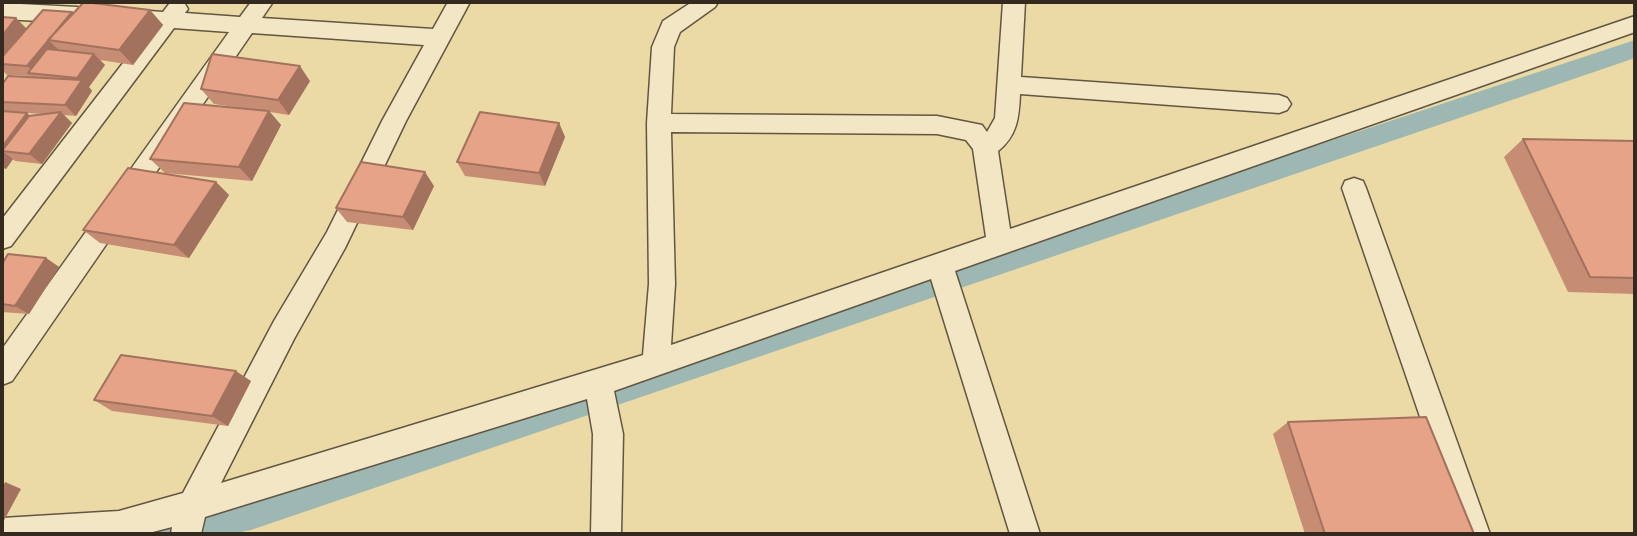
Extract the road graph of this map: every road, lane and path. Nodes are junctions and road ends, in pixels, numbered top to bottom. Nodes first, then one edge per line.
1 (262, 2) edge
2 (458, 2) edge
3 (706, 2) edge
4 (1014, 2) edge
5 (176, 10) edge
6 (2, 11) edge
7 (245, 24) junction
8 (1635, 24) edge
9 (441, 38) junction
10 (1009, 85) junction
11 (1279, 104) dead end
12 (659, 122) junction
13 (985, 147) junction
14 (1354, 188) dead end
15 (2, 238) edge
16 (1000, 244) junction
17 (940, 265) junction
18 (656, 362) junction
19 (2, 372) edge
20 (598, 383) junction
21 (190, 520) edge
22 (2, 533) edge
23 (606, 534) edge
24 (1026, 534) edge
25 (1475, 534) edge

1 - 7 street
2 - 9 street
3 - 12 street
4 - 10 street
5 - 6 street
5 - 7 street
5 - 15 street
7 - 9 street
7 - 19 street
8 - 16 street
9 - 21 street
10 - 11 street
10 - 13 street
12 - 13 street
12 - 18 street
13 - 16 street
14 - 25 street
16 - 17 street
17 - 18 street
17 - 24 street
18 - 20 street
20 - 21 street
20 - 23 street
21 - 22 street

